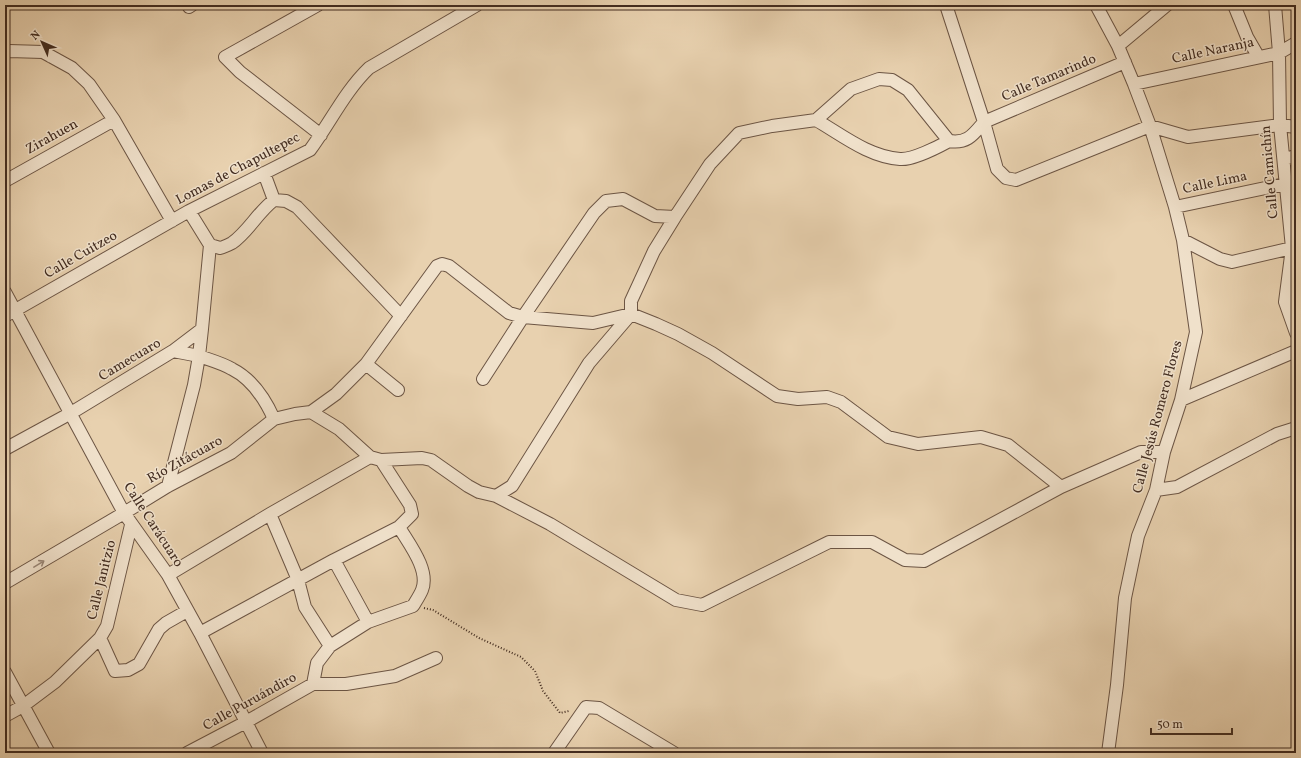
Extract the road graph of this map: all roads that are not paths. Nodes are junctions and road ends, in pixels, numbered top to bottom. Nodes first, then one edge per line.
1 (318, 5) edge
2 (477, 5) edge
3 (946, 5) edge
4 (1096, 5) edge
5 (1167, 5) edge
6 (1234, 5) edge
7 (1275, 5) edge
8 (1296, 43) edge
9 (1118, 46) junction
10 (5, 52) edge
11 (1279, 53) junction
12 (1258, 56) junction
13 (1125, 62) junction
14 (1134, 84) junction
15 (114, 120) junction
16 (816, 120) junction
17 (984, 122) junction
18 (1280, 125) junction
19 (1150, 126) junction
20 (1296, 127) edge
21 (321, 135) junction
22 (949, 141) junction
23 (1296, 156) edge
24 (1284, 158) junction
25 (264, 173) junction
26 (5, 181) edge
27 (1285, 184) junction
28 (274, 200) junction
29 (1175, 207) junction
30 (189, 211) junction
31 (675, 216) junction
32 (172, 221) junction
33 (1183, 240) junction
34 (210, 245) junction
35 (1294, 248) edge
36 (5, 292) edge
37 (10, 313) edge
38 (630, 314) junction
39 (401, 316) junction
40 (523, 317) junction
41 (202, 329) junction
42 (1296, 333) edge
43 (173, 351) junction
44 (1296, 351) edge
45 (199, 356) junction
46 (366, 364) junction
47 (483, 379) dead end
48 (398, 390) dead end
49 (1181, 400) junction
50 (311, 412) junction
51 (71, 413) junction
52 (274, 419) junction
53 (1296, 428) edge
54 (5, 449) edge
55 (1164, 452) junction
56 (376, 459) junction
57 (168, 486) junction
58 (1061, 487) junction
59 (1156, 490) junction
60 (496, 496) junction
61 (124, 513) junction
62 (270, 514) junction
63 (131, 525) junction
64 (399, 528) junction
65 (334, 560) junction
66 (168, 575) junction
67 (298, 580) junction
68 (5, 583) edge
69 (188, 611) junction
70 (368, 622) junction
71 (200, 633) junction
72 (100, 638) junction
73 (330, 646) junction
74 (436, 658) dead end
75 (5, 672) edge
76 (313, 684) junction
77 (23, 706) junction
78 (5, 716) edge
79 (246, 722) junction
80 (49, 753) edge
81 (187, 753) edge
82 (262, 753) edge
83 (554, 753) edge
84 (674, 753) edge
85 (1108, 753) edge

1 - 21 street
2 - 21 street, Lomas de Chapultepec
3 - 17 street
4 - 9 street, Calle Jesús Romero Flores
5 - 9 street
6 - 12 street
7 - 11 street, Calle Camichín
8 - 11 street, Calle Naranja
9 - 13 street, Calle Jesús Romero Flores
10 - 15 street
11 - 12 street, Calle Naranja
11 - 18 street, Calle Camichín
12 - 14 street, Calle Naranja
13 - 14 street, Calle Jesús Romero Flores
13 - 17 street, Calle Tamarindo
14 - 19 street, Calle Jesús Romero Flores
15 - 26 street, Zirahuen
15 - 32 street
16 - 22 street
16 - 22 street
16 - 31 street
17 - 19 street
17 - 22 street
18 - 19 street
18 - 20 street
18 - 24 street, Calle Camichín
19 - 29 street, Calle Jesús Romero Flores
21 - 25 street, Lomas de Chapultepec
23 - 24 street
24 - 27 street, Calle Camichín
25 - 28 street
25 - 30 street, Lomas de Chapultepec
27 - 29 street, Calle Lima
27 - 35 street, Calle Camichín
28 - 34 street
28 - 39 street
29 - 33 street, Calle Jesús Romero Flores
30 - 32 street, Lomas de Chapultepec
30 - 34 street
31 - 38 street
31 - 40 street
32 - 37 street, Calle Cuitzeo
33 - 35 street
33 - 49 street, Calle Jesús Romero Flores
34 - 41 street
35 - 42 street, Calle Camichín
36 - 37 street, Calle Carácuaro
37 - 51 street, Calle Carácuaro
38 - 40 street
38 - 58 street
38 - 60 street
39 - 40 street
39 - 46 street
40 - 47 street
41 - 43 street
41 - 45 street
43 - 45 street, Camecuaro
43 - 51 street, Camecuaro
44 - 49 street
45 - 52 street, Camecuaro
45 - 57 street
46 - 48 street
46 - 50 street
49 - 55 street, Calle Jesús Romero Flores
50 - 52 street
50 - 56 street
51 - 54 street, Camecuaro
51 - 61 street, Calle Carácuaro
52 - 57 street, Río Zitácuaro
53 - 59 street
55 - 58 street
55 - 59 street, Calle Jesús Romero Flores
56 - 60 street
56 - 62 street
56 - 64 street
57 - 61 street, Río Zitácuaro
58 - 60 street
59 - 85 street, Calle Jesús Romero Flores
61 - 63 street, Calle Carácuaro
68 -> 61 street, Río Zitácuaro
62 - 66 street
62 - 67 street
63 - 66 street, Calle Carácuaro
63 - 72 street, Calle Janitzio
64 - 65 street
64 - 70 street, Calle Puruándiro
65 - 67 street
65 - 70 street
66 - 69 street, Calle Carácuaro
67 - 71 street
67 - 73 street
69 - 71 street, Calle Carácuaro
69 - 72 street
70 - 73 street, Calle Puruándiro
71 - 79 street, Calle Carácuaro
72 - 77 street, Calle Janitzio
73 - 76 street, Calle Puruándiro
74 - 76 street
75 - 77 street
76 - 79 street, Calle Puruándiro
77 - 78 street, Calle Janitzio
77 - 80 street
79 - 81 street, Calle Puruándiro
79 - 82 street, Calle Carácuaro
83 - 84 street

